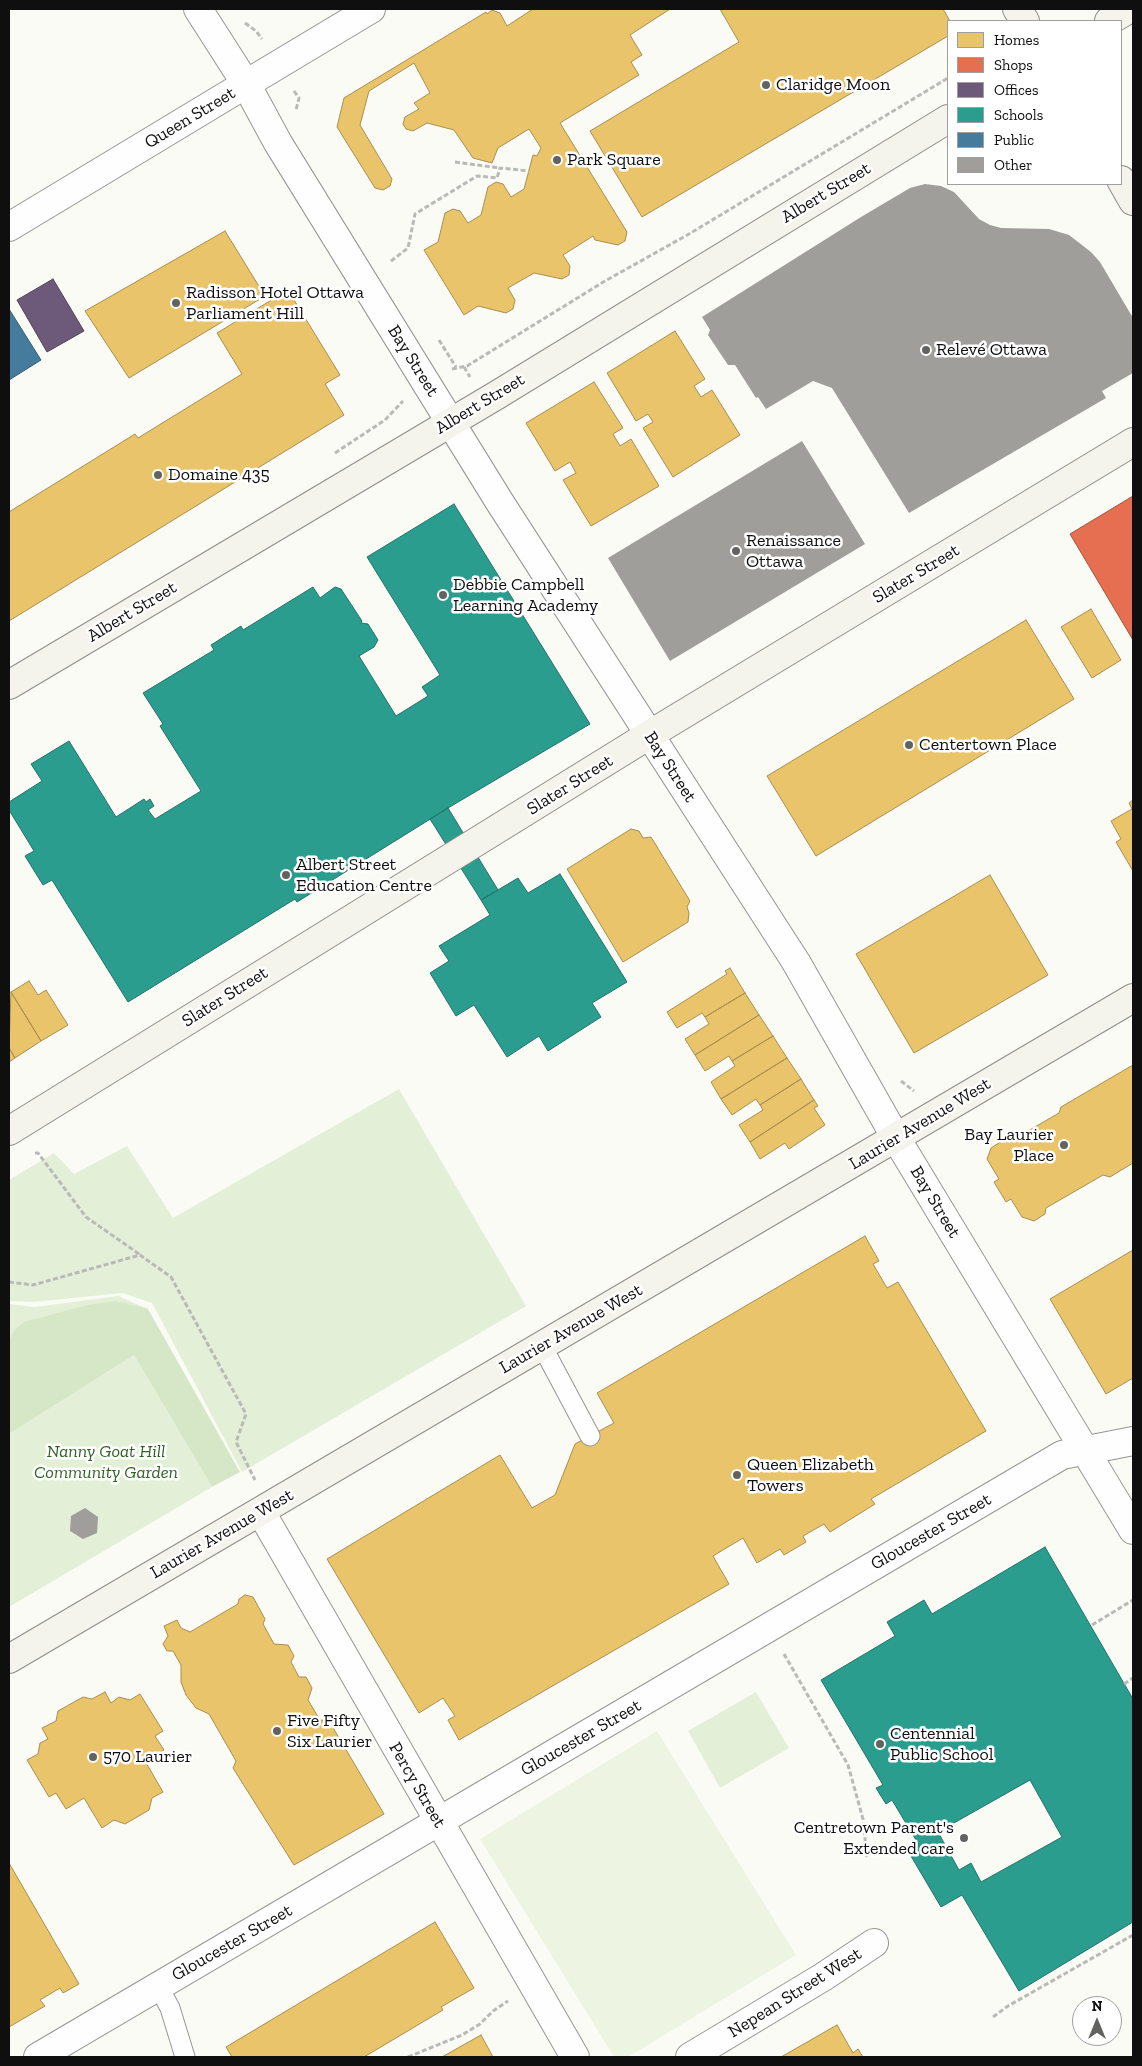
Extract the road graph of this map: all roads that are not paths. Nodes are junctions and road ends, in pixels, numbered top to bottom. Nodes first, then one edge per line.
1 (198, 9) edge
2 (371, 9) edge
3 (1016, 9) edge
4 (1129, 9) edge
5 (1024, 20) edge
6 (1111, 20) edge
7 (246, 84) junction
8 (947, 119) edge
9 (1122, 182) edge
10 (1133, 201) edge
11 (9, 227) edge
12 (450, 422) junction
13 (1133, 442) edge
14 (9, 685) edge
15 (649, 735) junction
16 (1133, 998) edge
17 (9, 1130) edge
18 (896, 1138) junction
19 (542, 1346) junction
20 (590, 1436) dead end
21 (1133, 1441) edge
22 (1085, 1450) junction
23 (261, 1512) junction
24 (1133, 1530) edge
25 (9, 1659) edge
26 (438, 1822) junction
27 (874, 1943) dead end
28 (158, 1986) junction
29 (38, 2057) edge
30 (185, 2057) edge
31 (574, 2057) edge
32 (690, 2057) edge

1 - 7 street, Bay Street
2 - 7 street, Queen Street
3 - 5 main road
4 - 6 main road
7 - 11 street, Queen Street
7 - 12 street, Bay Street
8 - 12 main road, Albert Street
9 - 10 main road
12 - 14 main road, Albert Street
12 - 15 street, Bay Street
13 - 15 main road, Slater Street
15 - 17 main road, Slater Street
15 - 18 street, Bay Street
16 - 18 main road, Laurier Avenue West
18 - 19 main road, Laurier Avenue West
18 - 22 street, Bay Street
19 - 20 lane
19 - 23 main road, Laurier Avenue West
21 - 22 street, Gloucester Street
22 - 24 street, Bay Street
22 - 26 street, Gloucester Street
23 - 25 main road, Laurier Avenue West
23 - 26 street, Percy Street
26 - 28 street, Gloucester Street
26 - 31 street, Percy Street
27 - 32 street, Nepean Street West
28 - 29 street, Gloucester Street
28 - 30 lane

